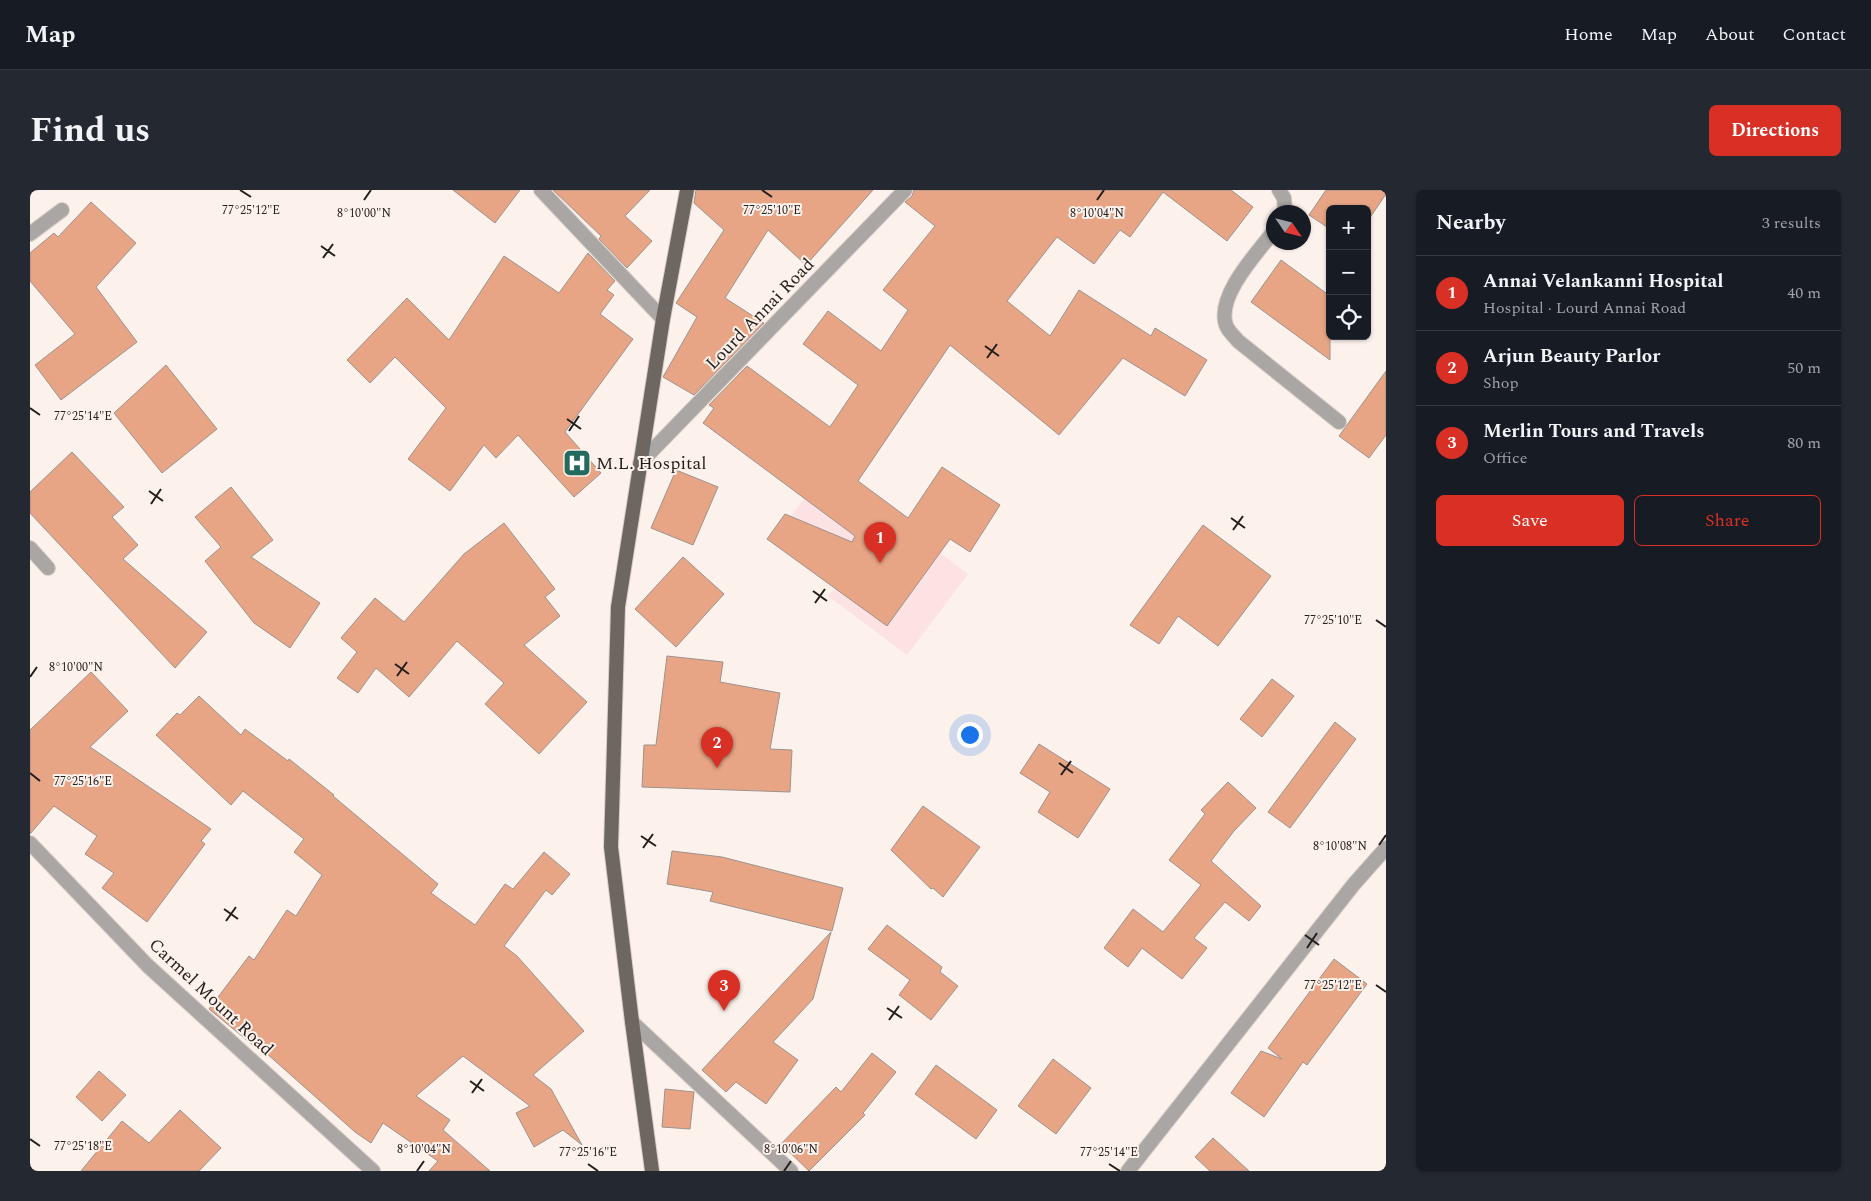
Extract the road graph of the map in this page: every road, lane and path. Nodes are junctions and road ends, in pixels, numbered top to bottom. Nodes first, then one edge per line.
1 (541, 190) edge
2 (687, 190) edge
3 (905, 190) edge
4 (1279, 190) edge
5 (1284, 205) edge
6 (62, 210) dead end
7 (30, 234) edge
8 (1266, 242) edge
9 (663, 319) junction
10 (1339, 422) dead end
11 (640, 463) junction
12 (30, 548) edge
13 (48, 568) dead end
14 (30, 843) edge
15 (1386, 848) edge
16 (632, 1022) junction
17 (373, 1171) edge
18 (652, 1171) edge
19 (792, 1171) edge
20 (1128, 1171) edge

1 - 9 street
2 - 9 main road
3 - 11 street, Lourd Annai Road
4 - 5 street
6 - 7 street
8 - 10 street
9 - 11 main road
11 - 16 main road
12 - 13 street
14 - 17 street, Carmel Mount Road
15 - 20 street
16 - 18 main road
16 - 19 street

